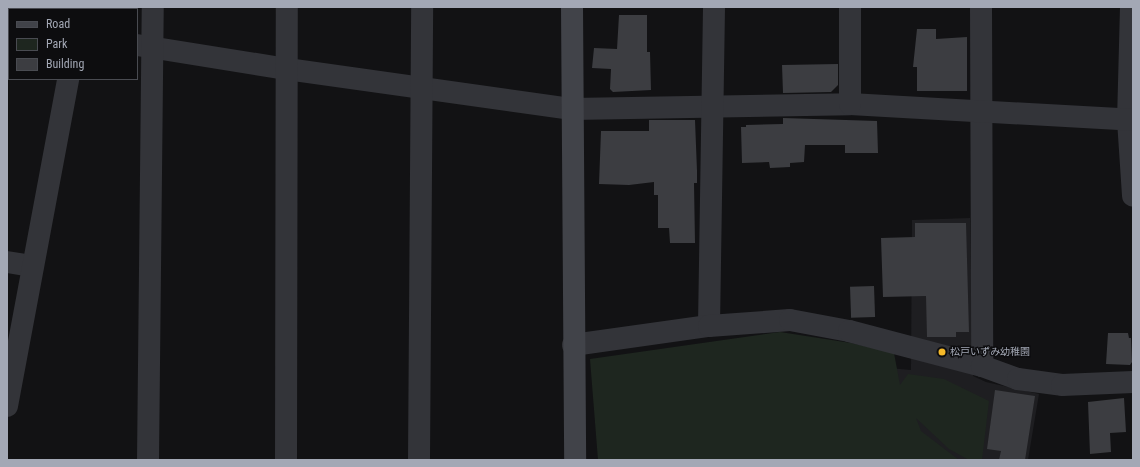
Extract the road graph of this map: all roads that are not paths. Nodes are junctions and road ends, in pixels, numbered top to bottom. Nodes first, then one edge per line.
1 (153, 7) edge
2 (287, 7) edge
3 (422, 7) edge
4 (572, 7) edge
5 (714, 7) edge
6 (850, 7) edge
7 (981, 7) edge
8 (1131, 7) edge
9 (145, 46) edge
10 (287, 69) junction
11 (68, 80) edge
12 (422, 86) junction
13 (850, 104) junction
14 (712, 108) junction
15 (572, 109) junction
16 (981, 112) junction
17 (1130, 120) edge
18 (1133, 196) edge
19 (7, 262) edge
20 (33, 266) junction
21 (708, 326) junction
22 (572, 345) junction
23 (982, 366) junction
24 (1133, 382) edge
25 (7, 406) edge
26 (148, 460) edge
27 (286, 460) edge
28 (419, 460) edge
29 (575, 460) edge

1 - 9 street
2 - 10 street
3 - 12 street
4 - 15 street
5 - 14 street
6 - 13 street
7 - 16 street
8 - 17 street
9 - 10 street
9 - 26 street
10 - 12 street
10 - 27 street
11 - 20 street
12 - 15 street
12 - 28 street
13 - 14 street
13 - 16 street
14 - 15 street
14 - 21 street
15 - 22 street
16 - 17 street
16 - 23 street
17 - 18 street
19 - 20 street
20 - 25 street
21 - 22 street
21 - 23 street
22 - 29 street
23 - 24 street

